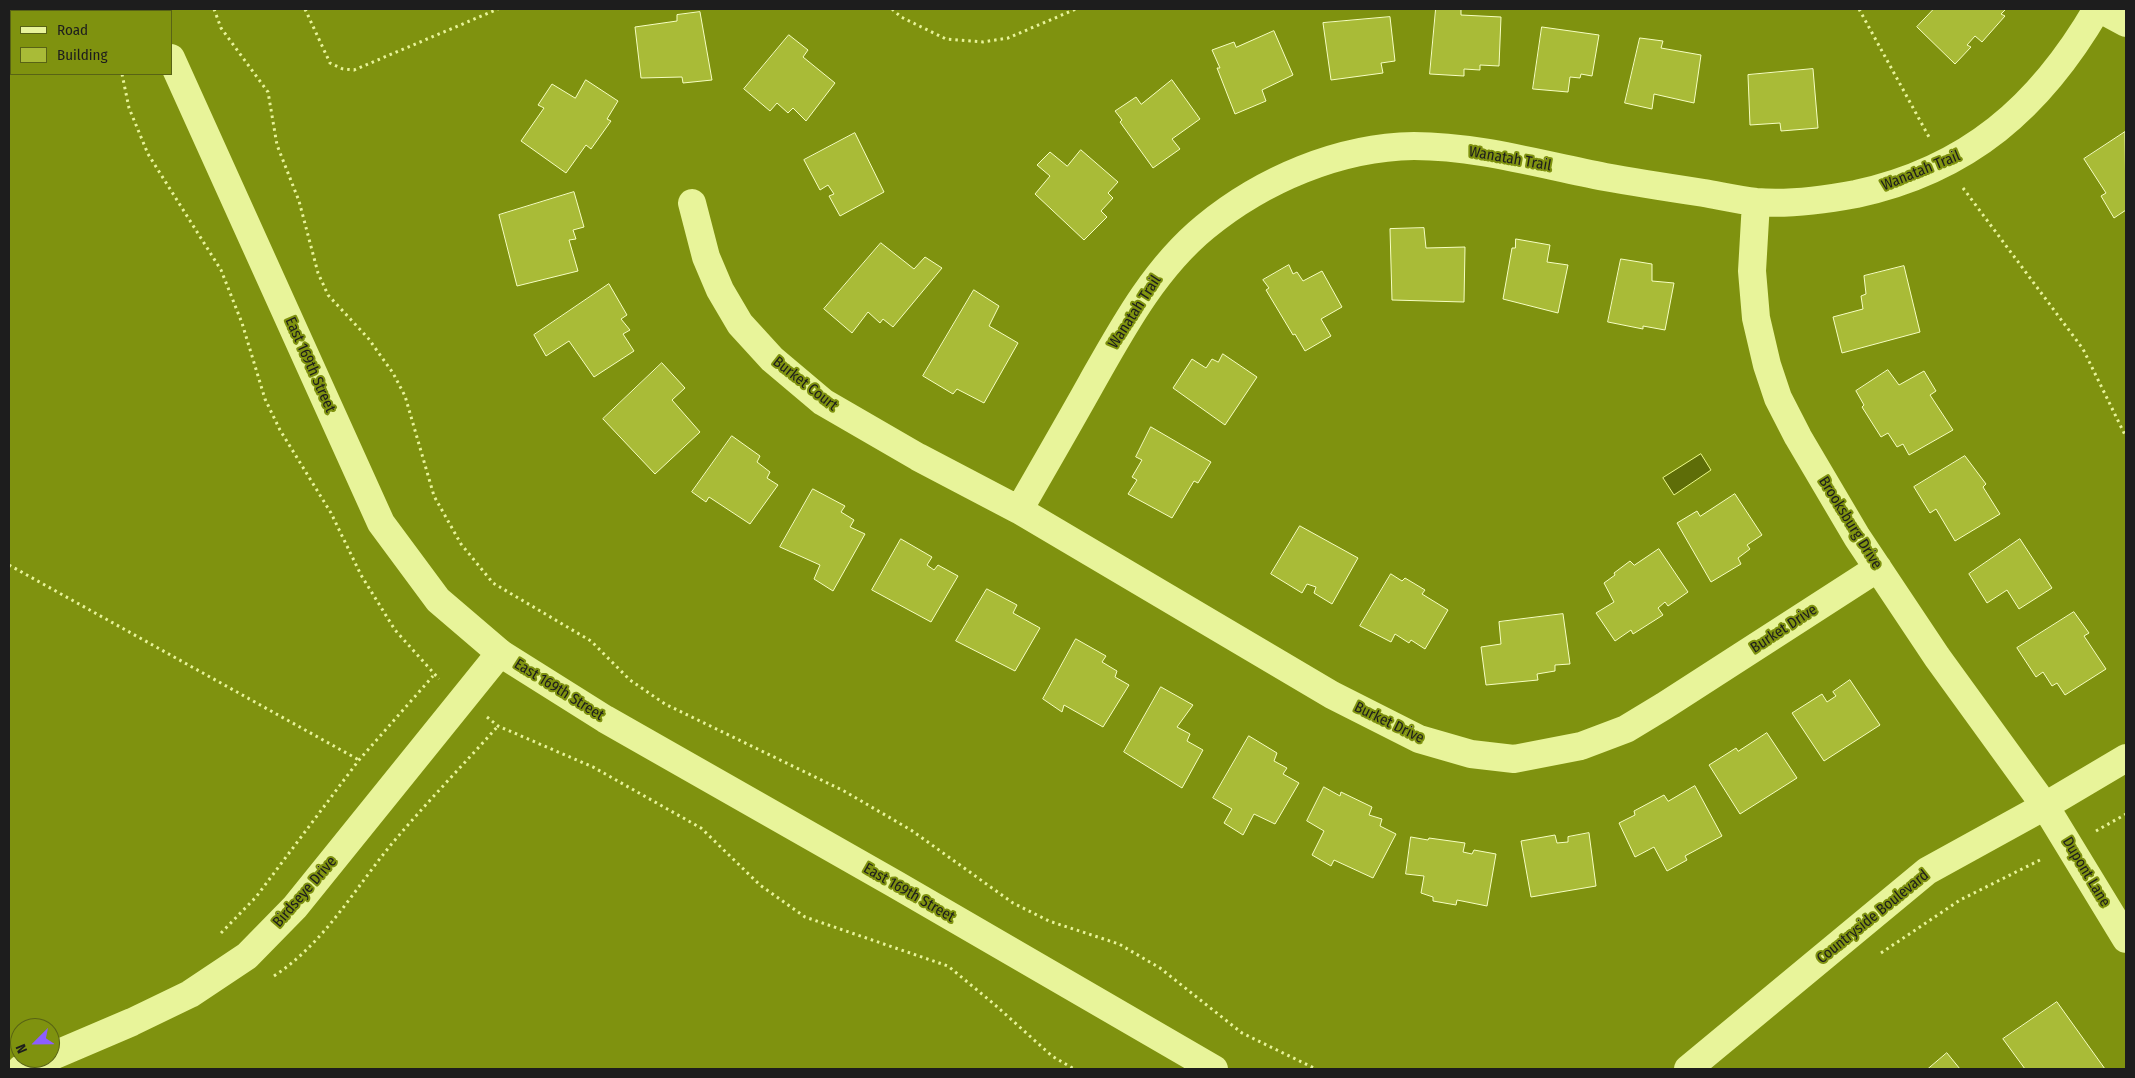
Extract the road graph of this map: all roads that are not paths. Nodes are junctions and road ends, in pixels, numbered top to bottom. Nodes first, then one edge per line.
1 (2098, 9) edge
2 (2126, 22) edge
3 (172, 60) edge
4 (1756, 202) junction
5 (692, 203) dead end
6 (1019, 510) junction
7 (1878, 568) junction
8 (500, 653) junction
9 (2126, 758) edge
10 (2045, 806) junction
11 (2126, 939) edge
12 (60, 1052) edge
13 (1214, 1069) edge
14 (1688, 1069) edge

1 - 2 street
1 - 4 street, Wanatah Trail
3 - 8 street, East 169th Street
4 - 6 street, Wanatah Trail
4 - 7 street, Brooksburg Drive
5 - 6 street, Burket Court
6 - 7 street, Burket Drive
7 - 10 street, Brooksburg Drive
8 - 12 street, Birdseye Drive
8 - 13 street, East 169th Street
9 - 10 street, Countryside Boulevard
10 - 11 street, Dupont Lane
10 - 14 street, Countryside Boulevard

